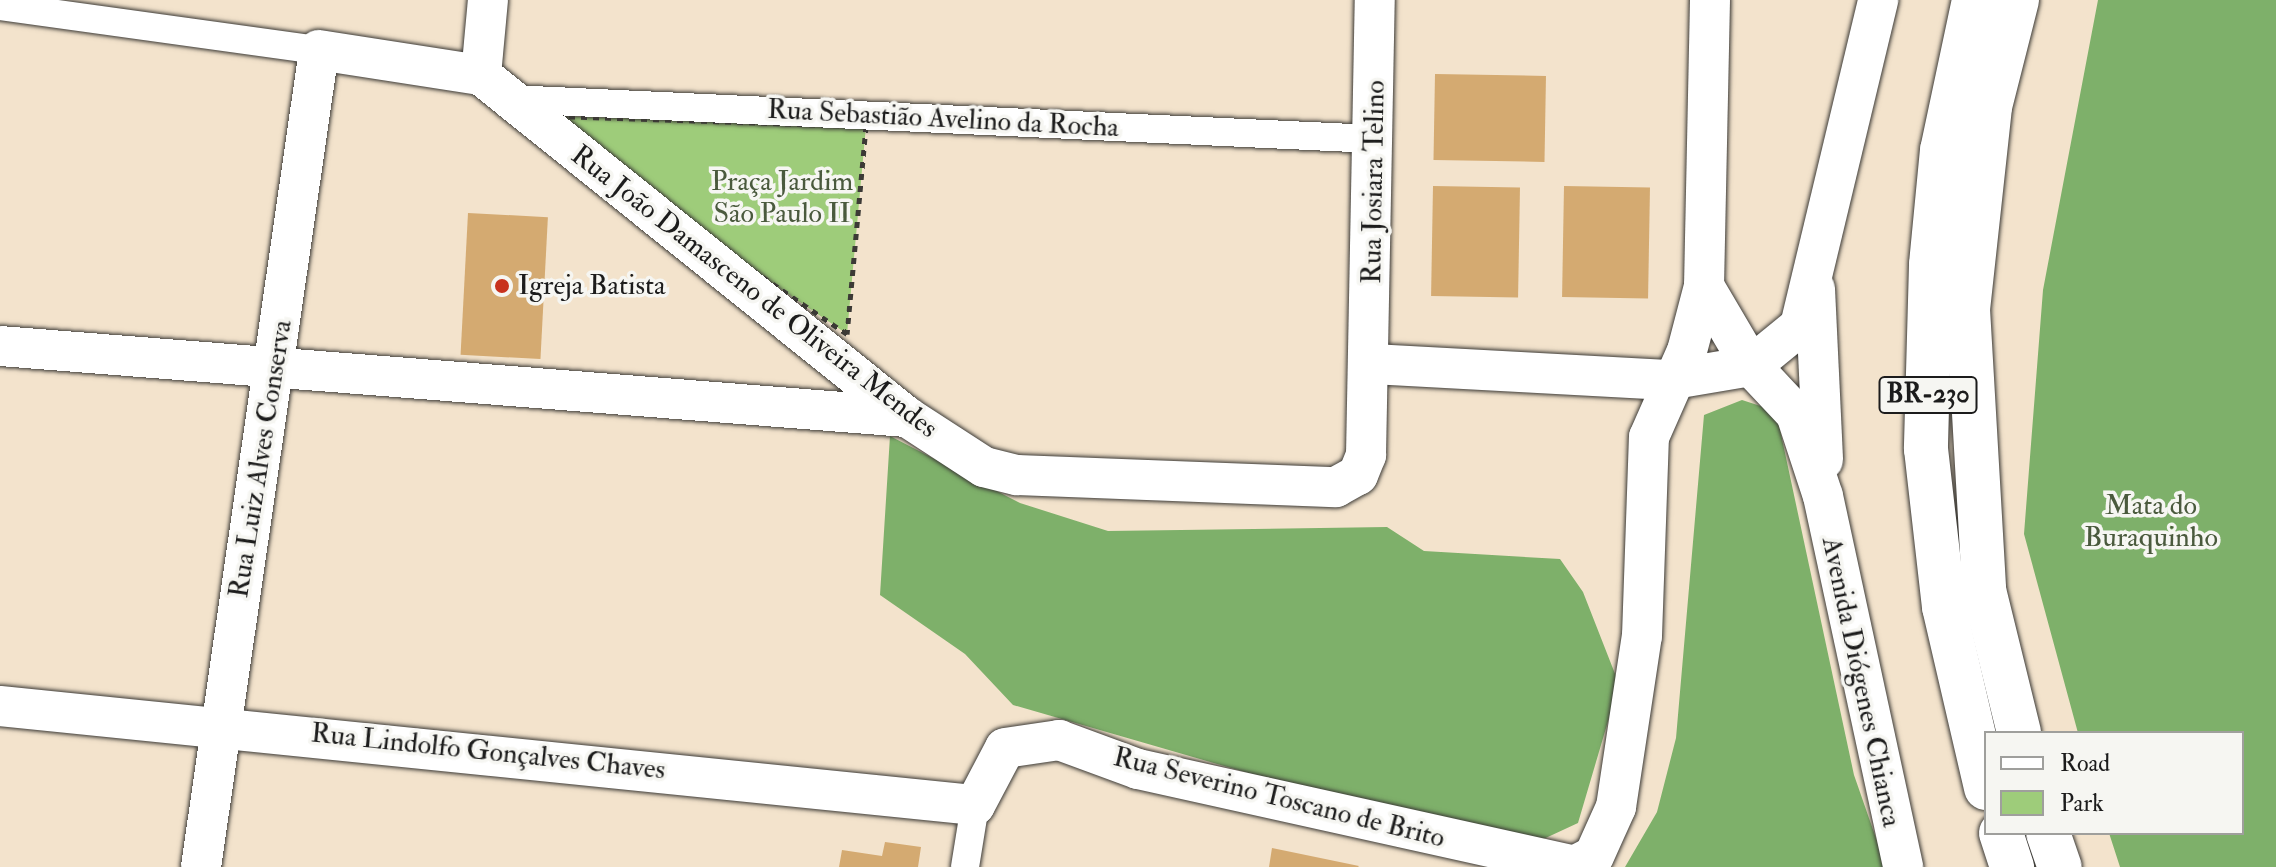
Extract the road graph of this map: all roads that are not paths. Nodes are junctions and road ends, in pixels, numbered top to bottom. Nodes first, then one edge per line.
1 (488, 0) edge
2 (1375, 0) edge
3 (1710, 0) edge
4 (1878, 0) edge
5 (1974, 0) edge
6 (2017, 0) edge
7 (0, 6) edge
8 (157, 14) edge
9 (319, 50) junction
10 (496, 87) junction
11 (1375, 139) junction
12 (1814, 283) junction
13 (1704, 286) junction
14 (0, 346) edge
15 (1372, 364) junction
16 (276, 366) junction
17 (1751, 366) junction
18 (1668, 380) junction
19 (907, 417) junction
20 (1823, 496) junction
21 (0, 706) edge
22 (221, 723) junction
23 (2019, 731) edge
24 (1984, 779) edge
25 (975, 805) junction
26 (2002, 835) edge
27 (2049, 835) edge
28 (201, 867) edge
29 (965, 867) edge
30 (1903, 867) edge
31 (2012, 867) edge
32 (2060, 867) edge

1 - 10 street
2 - 11 street, Rua Josiara Telino
3 - 13 street, Rua Severino Toscano de Brito
4 - 12 street, Avenida Diógenes Chianca
5 - 24 highway, BR-230
6 - 23 highway, BR-230
7 - 8 street, Rua Sebastião Avelino da Rocha
8 - 9 street, Rua Sebastião Avelino da Rocha
9 - 10 street, Rua Sebastião Avelino da Rocha
9 - 16 street, Rua Luiz Alves Conserva
10 - 11 street, Rua Sebastião Avelino da Rocha
10 - 19 street, Rua João Damasceno de Oliveira Mendes
11 - 15 street, Rua Josiara Telino
12 - 17 street, Avenida Diógenes Chianca
12 - 20 street, Avenida Diógenes Chianca
13 - 17 street
13 - 18 street, Rua Severino Toscano de Brito
14 - 16 street
15 - 18 street
15 - 19 street, Rua João Damasceno de Oliveira Mendes
16 - 19 street
16 - 22 street, Rua Luiz Alves Conserva
17 - 18 street
17 - 20 street, Avenida Diógenes Chianca
18 - 25 street, Rua Severino Toscano de Brito
20 - 30 street, Avenida Diógenes Chianca
21 - 22 street, Rua Lindolfo Gonçalves Chaves
22 - 25 street, Rua Lindolfo Gonçalves Chaves
22 - 28 street, Rua Luiz Alves Conserva
25 - 29 street
26 - 31 highway
27 - 32 highway

